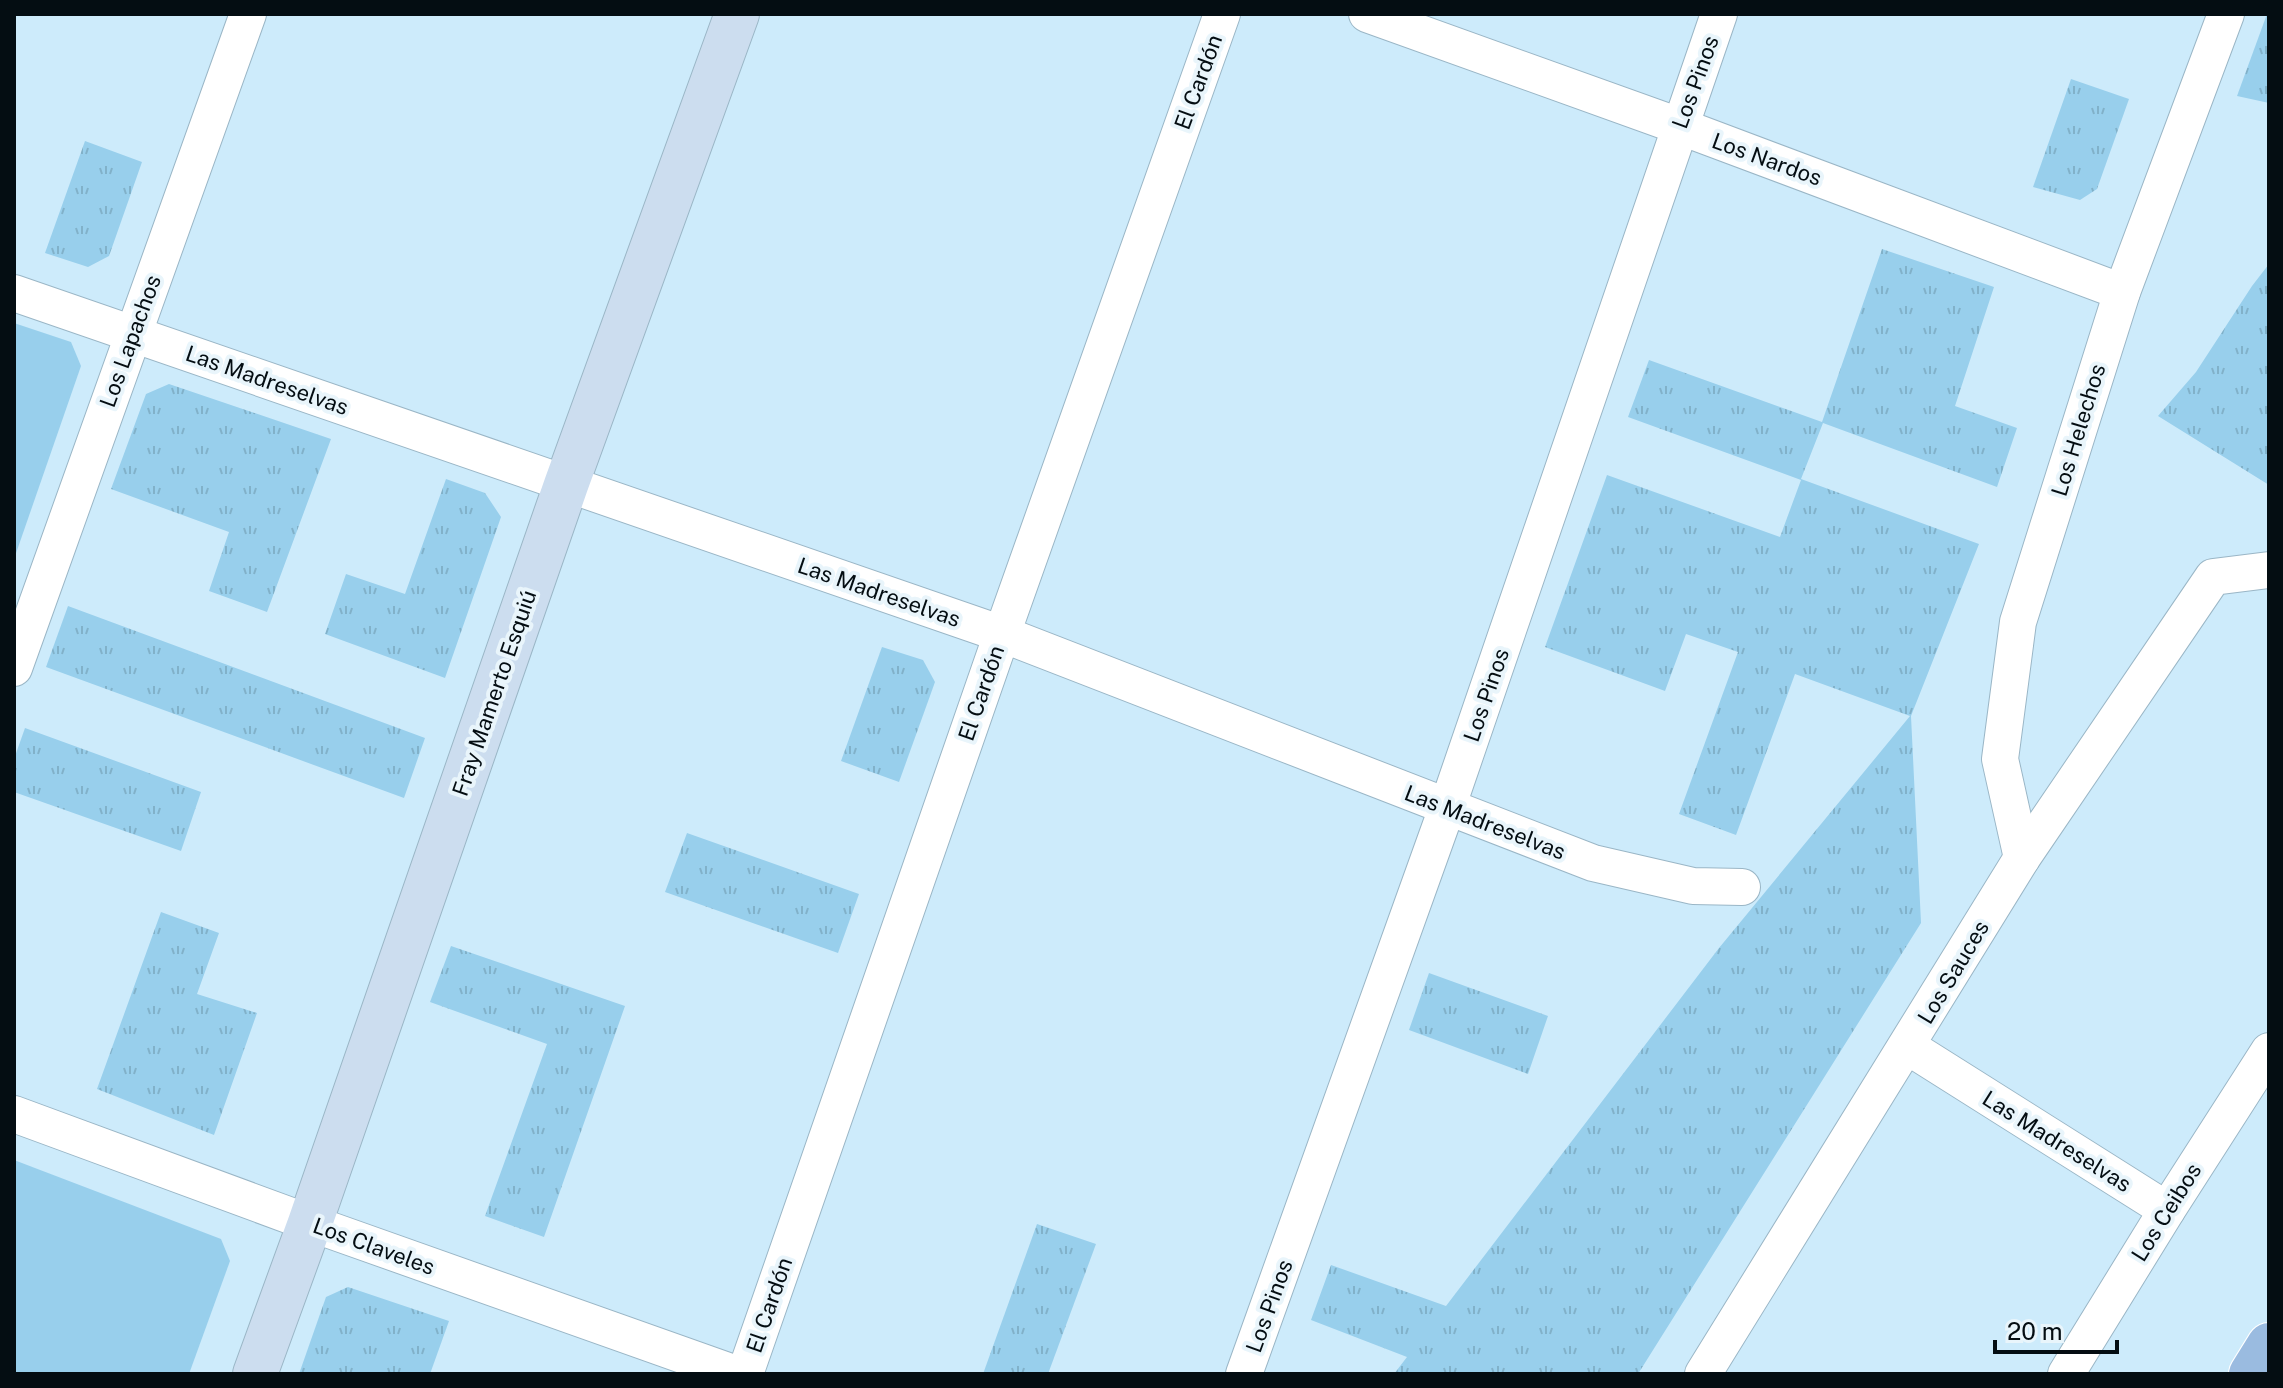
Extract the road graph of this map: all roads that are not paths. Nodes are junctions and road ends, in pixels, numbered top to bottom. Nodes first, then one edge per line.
1 (248, 14) edge
2 (737, 14) edge
3 (1222, 14) edge
4 (1367, 14) edge
5 (1719, 14) edge
6 (2226, 14) edge
7 (1679, 126) junction
8 (2122, 292) junction
9 (14, 293) edge
10 (132, 333) junction
11 (566, 485) junction
12 (2269, 570) edge
13 (1002, 634) junction
14 (14, 668) edge
15 (1447, 808) junction
16 (2022, 858) junction
17 (1742, 887) dead end
18 (1907, 1046) junction
19 (2269, 1051) edge
20 (14, 1114) edge
21 (2167, 1210) junction
22 (310, 1223) junction
23 (2269, 1345) edge
24 (255, 1374) edge
25 (736, 1374) edge
26 (745, 1374) edge
27 (1244, 1374) edge
28 (1703, 1374) edge
29 (2066, 1374) edge
30 (2251, 1374) edge

1 - 10 street, Los Lapachos
2 - 11 street, Fray Mamerto Esquiú
3 - 13 street, El Cardón
4 - 7 street, Los Nardos
5 - 7 street, Los Pinos
6 - 8 street, Los Helechos
7 - 8 street, Los Nardos
7 - 15 street, Los Pinos
8 - 16 street, Los Helechos
9 - 10 street, Las Madreselvas
10 - 11 street, Las Madreselvas
10 - 14 street, Los Lapachos
11 - 13 street, Las Madreselvas
11 - 22 street, Fray Mamerto Esquiú
12 - 16 street, Los Sauces
13 - 15 street, Las Madreselvas
13 - 26 street, El Cardón
15 - 17 street, Las Madreselvas
15 - 27 street, Los Pinos
16 - 18 street, Los Sauces
18 - 21 street, Las Madreselvas
18 - 28 street, Los Sauces
19 - 21 street, Los Ceibos
20 - 22 street, Los Claveles
21 - 29 street, Los Ceibos
22 - 24 street, Fray Mamerto Esquiú
22 - 25 street, Los Claveles
23 - 30 main road

